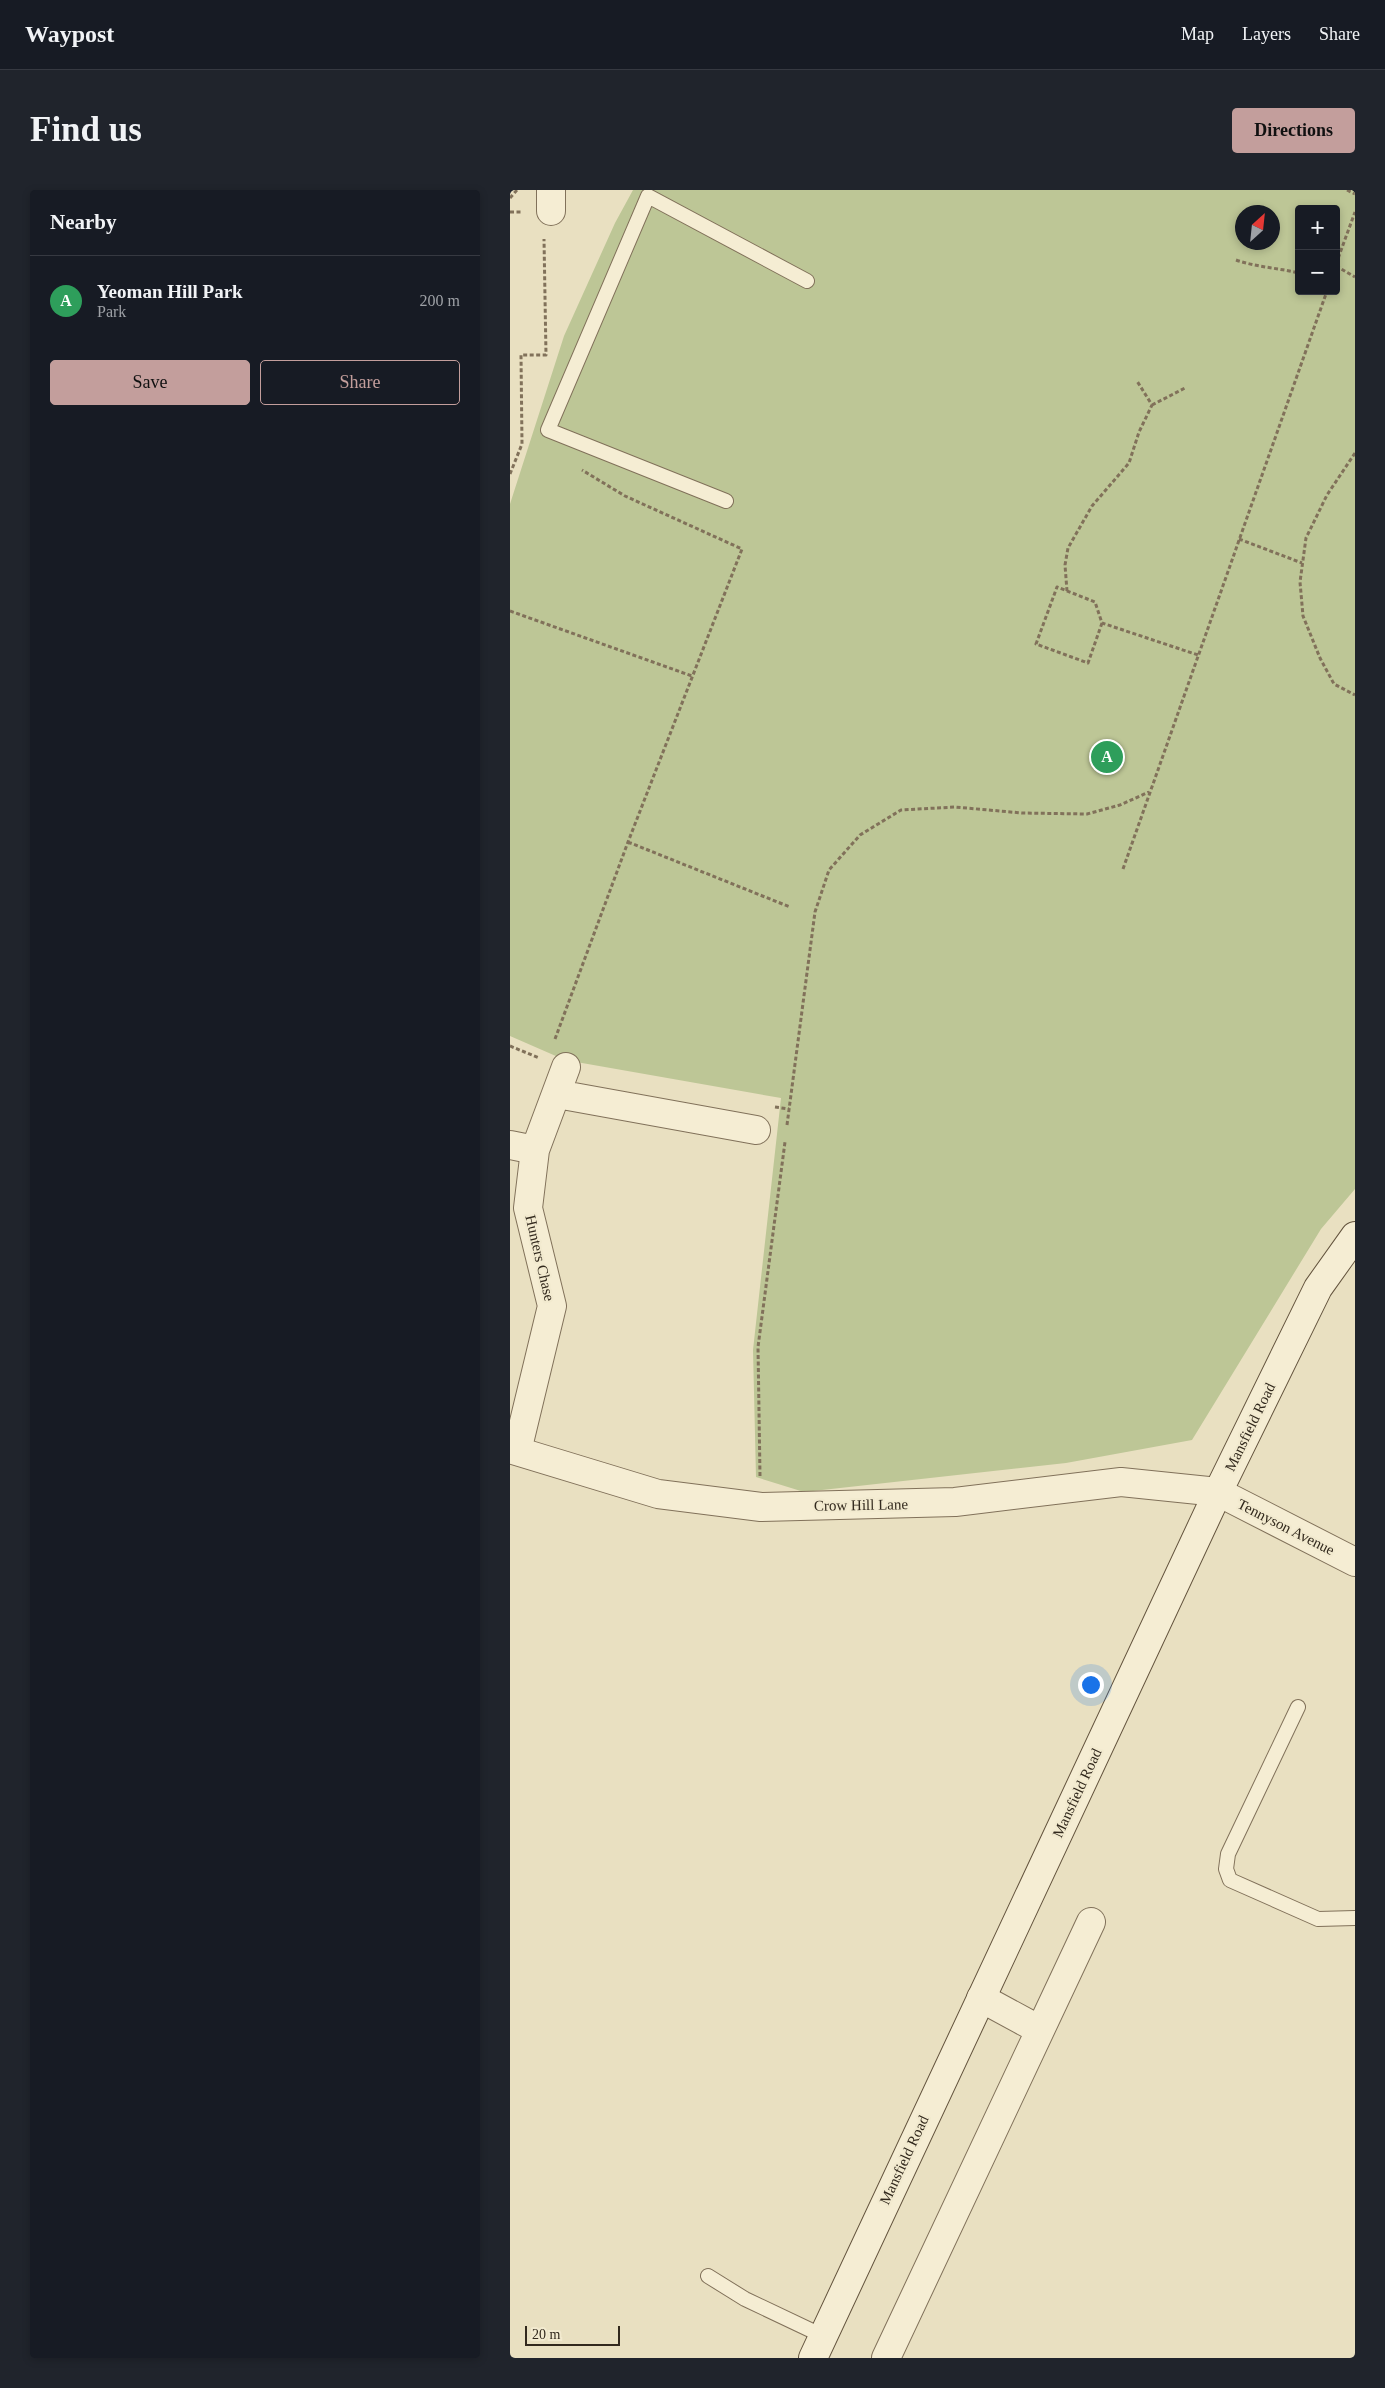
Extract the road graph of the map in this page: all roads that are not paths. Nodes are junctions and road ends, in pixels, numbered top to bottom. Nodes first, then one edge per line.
1 (646, 192) edge
2 (807, 281) dead end
3 (726, 501) dead end
4 (559, 1056) road end
5 (557, 1094) junction
6 (756, 1130) dead end
7 (522, 1148) edge
8 (1355, 1236) edge
9 (514, 1450) edge
10 (1218, 1492) junction
11 (1355, 1562) edge
12 (1298, 1707) dead end
13 (1355, 1918) edge
14 (1091, 1922) dead end
15 (981, 1998) junction
16 (1040, 2030) junction
17 (708, 2276) dead end
18 (818, 2347) edge
19 (886, 2358) edge

1 - 2 lane
1 - 3 lane
4 - 5 street, Hunters Chase
5 - 6 street
5 - 7 street, Hunters Chase
7 - 9 street, Hunters Chase
8 - 10 street, Mansfield Road
9 - 10 street, Crow Hill Lane
10 - 11 street, Tennyson Avenue
10 - 15 street, Mansfield Road
12 - 13 lane
14 - 16 street
15 - 16 street
15 - 18 street, Mansfield Road
16 - 19 street
17 - 18 lane

